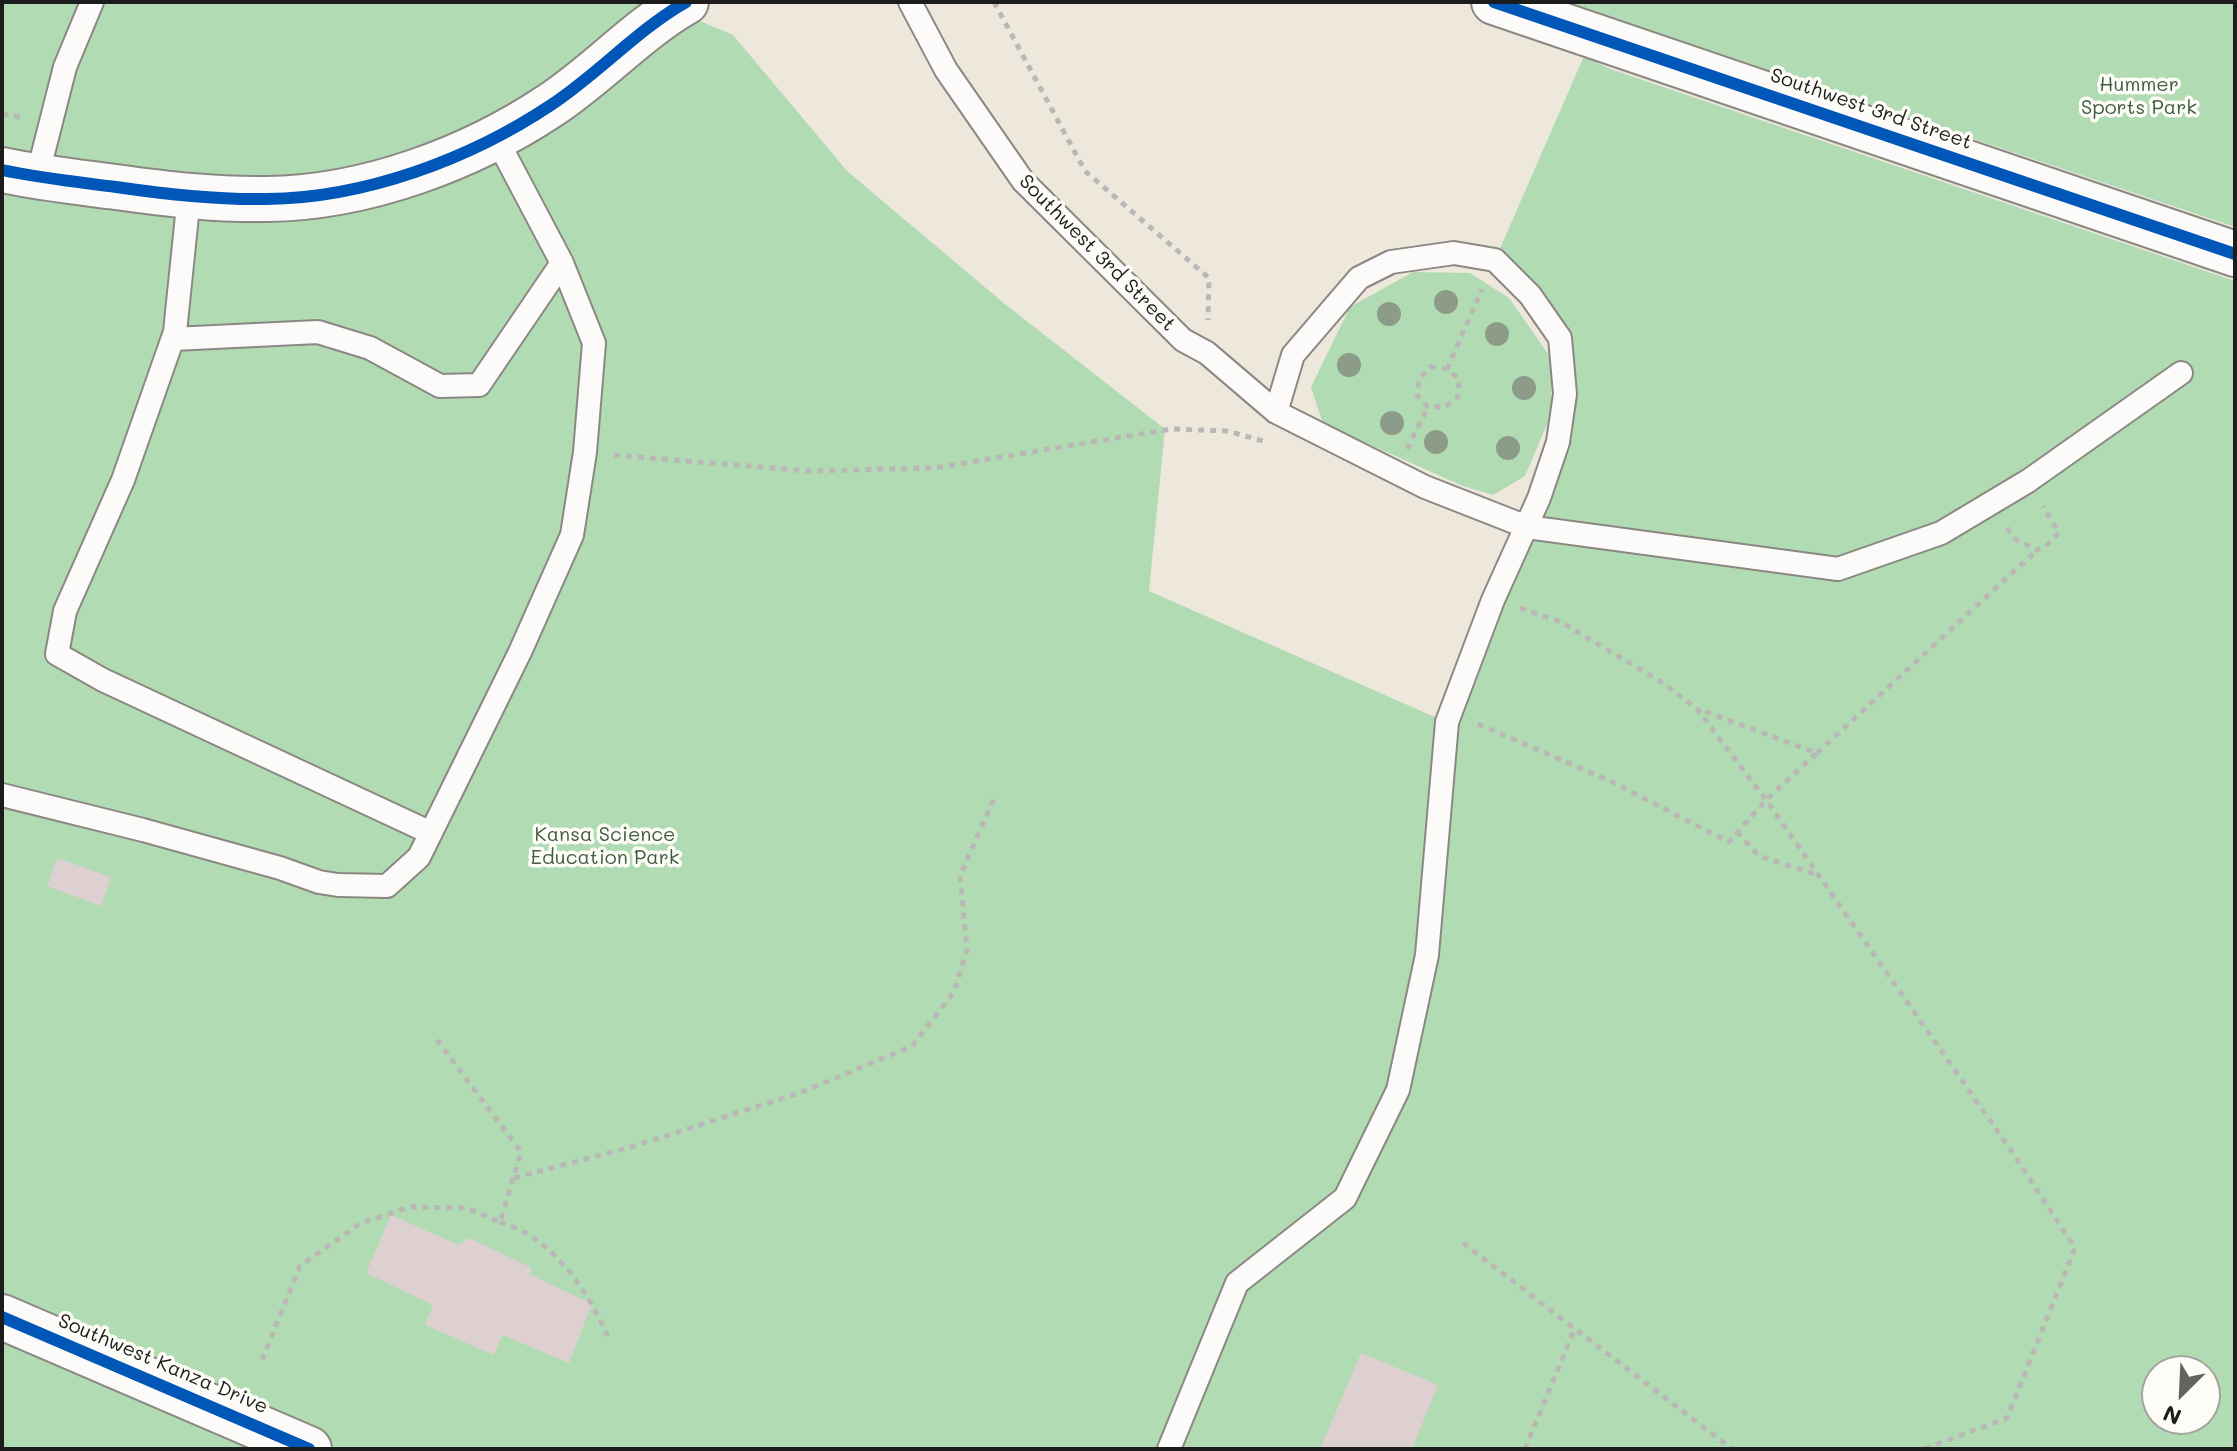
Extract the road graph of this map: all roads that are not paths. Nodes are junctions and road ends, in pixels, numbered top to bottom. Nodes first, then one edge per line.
1 (92, 2) edge
2 (686, 2) edge
3 (910, 2) edge
4 (1494, 2) edge
5 (1595, 18) edge
6 (495, 136) junction
7 (20, 173) edge
8 (189, 196) junction
9 (2235, 254) edge
10 (562, 263) junction
11 (173, 339) junction
12 (2181, 373) dead end
13 (1276, 412) junction
14 (1527, 527) junction
15 (2, 795) edge
16 (431, 833) junction
17 (2, 1317) edge
18 (281, 1443) edge
19 (1169, 1449) edge

1 - 7 lane
2 - 6 street
3 - 13 lane, Southwest 3rd Street
4 - 5 street, Southwest 3rd Street
5 - 9 street, Southwest 3rd Street
6 - 8 street
6 - 10 lane
7 - 8 street
8 - 11 lane
10 - 11 lane
10 - 16 lane
11 - 16 lane
12 - 14 lane, Southwest 3rd Street
13 - 14 lane, Southwest 3rd Street
13 - 14 lane
14 - 19 lane
15 - 16 lane
17 - 18 street, Southwest Kanza Drive

